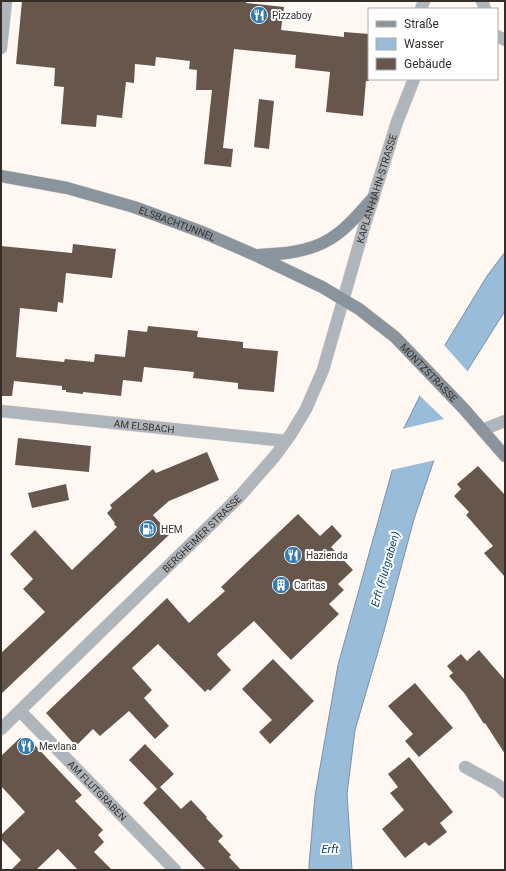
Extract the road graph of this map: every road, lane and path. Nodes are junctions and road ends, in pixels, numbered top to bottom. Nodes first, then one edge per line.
1 (6, 1) edge
2 (1, 48) edge
3 (414, 80) edge
4 (1, 176) edge
5 (373, 198) junction
6 (255, 255) junction
7 (344, 299) junction
8 (1, 412) edge
9 (505, 421) edge
10 (482, 430) junction
11 (286, 441) junction
12 (505, 456) edge
13 (20, 711) junction
14 (1, 729) edge
15 (465, 767) dead end
16 (505, 792) edge
17 (175, 870) edge

1 - 2 street
3 - 5 street, KAPLAN-HAHN-STRASSE
4 - 6 main road, ELSBACHTUNNEL
5 - 6 main road
5 - 7 street, KAPLAN-HAHN-STRASSE
6 - 7 main road, ELSBACHTUNNEL
7 - 10 main road, MONTZSTRASSE
7 - 11 street, BERGHEIMER STRASSE
8 - 11 street, AM ELSBACH
9 - 10 street
10 - 12 main road, MONTZSTRASSE
11 - 13 street, BERGHEIMER STRASSE
13 - 14 street, BERGHEIMER STRASSE
13 - 17 street, AM FLUTGRABEN
15 - 16 street

